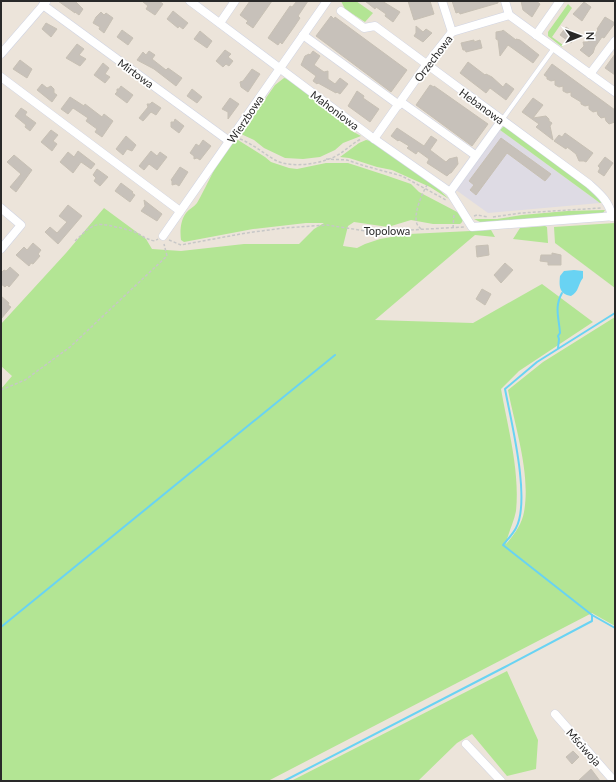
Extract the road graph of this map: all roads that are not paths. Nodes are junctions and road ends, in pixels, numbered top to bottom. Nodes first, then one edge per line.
1 (190, 1) edge
2 (235, 1) edge
3 (327, 1) edge
4 (442, 1) edge
5 (505, 1) edge
6 (560, 1) edge
7 (45, 3) edge
8 (341, 11) dead end
9 (509, 15) junction
10 (220, 23) junction
11 (452, 32) junction
12 (536, 34) junction
13 (303, 35) junction
14 (615, 41) edge
15 (554, 48) junction
16 (1, 54) edge
17 (426, 65) junction
18 (279, 68) junction
19 (590, 74) junction
20 (1, 77) edge
21 (615, 92) edge
22 (400, 103) junction
23 (502, 120) junction
24 (372, 137) junction
25 (231, 138) junction
26 (476, 155) junction
27 (450, 192) junction
28 (1, 208) edge
29 (180, 211) junction
30 (613, 216) edge
31 (163, 236) road end
32 (1, 249) edge
33 (554, 714) dead end
34 (466, 744) dead end
35 (501, 781) edge
36 (614, 781) edge

1 - 10 street, Mahoniowa
2 - 10 street
3 - 13 street, Wierzbowa
4 - 11 street
5 - 9 street
6 - 12 street
7 - 16 street, Mirtowa
7 - 25 street, Mirtowa
8 - 17 street, Hebanowa
9 - 11 street, Orzechowa
9 - 12 street
10 - 18 street, Mahoniowa
11 - 17 street, Orzechowa
12 - 15 street
13 - 18 street, Wierzbowa
13 - 22 street
14 - 19 street
15 - 19 street
15 - 23 lane
17 - 22 street, Orzechowa
17 - 23 street, Hebanowa
18 - 24 street, Mahoniowa
18 - 25 street, Wierzbowa
19 - 21 street
20 - 29 street
22 - 24 street, Orzechowa
22 - 26 street
23 - 26 street
23 - 30 street, Hebanowa
24 - 27 street, Mahoniowa
25 - 29 street, Wierzbowa
26 - 27 street
27 - 30 street, Mahoniowa
28 - 32 street
29 - 31 street, Wierzbowa
33 - 36 street, Mściwoja
34 - 35 street

